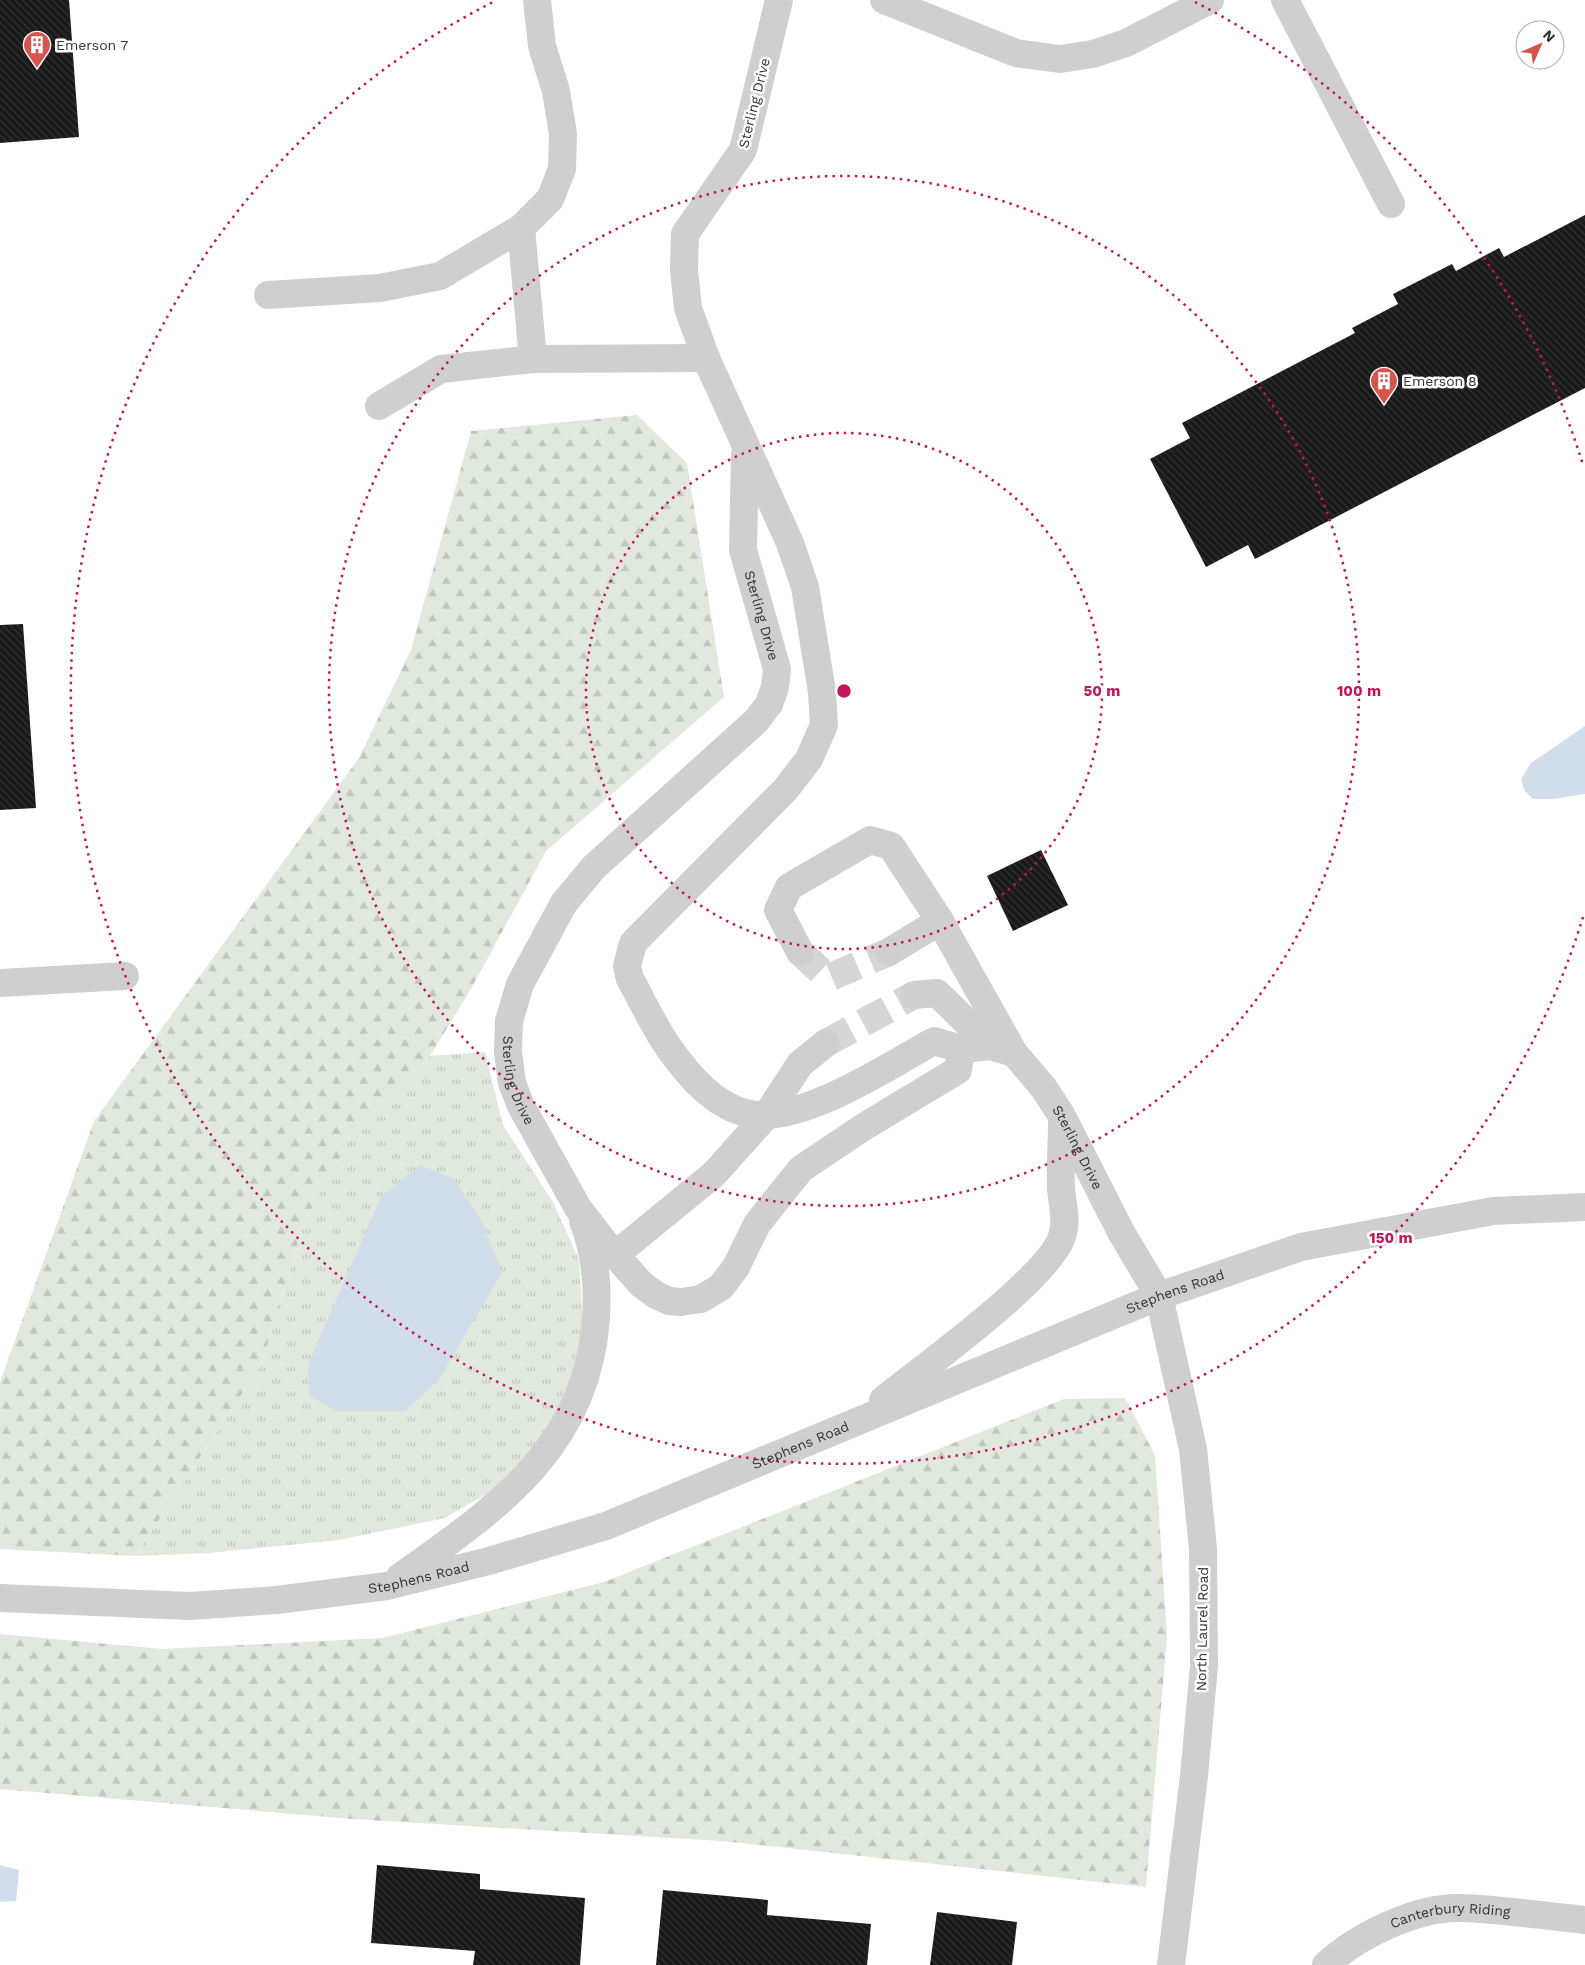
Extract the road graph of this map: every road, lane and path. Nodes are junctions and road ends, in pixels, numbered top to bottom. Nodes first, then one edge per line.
1 (537, 0) edge
2 (779, 0) edge
3 (884, 0) edge
4 (1210, 0) edge
5 (1285, 0) edge
6 (1391, 204) dead end
7 (521, 228) junction
8 (268, 295) dead end
9 (706, 358) junction
10 (533, 359) junction
11 (379, 406) dead end
12 (746, 447) junction
13 (940, 921) junction
14 (800, 952) tunnel mouth
15 (889, 952) tunnel mouth
16 (125, 976) dead end
17 (0, 983) edge
18 (914, 995) tunnel mouth
19 (826, 1043) tunnel mouth
20 (961, 1049) junction
21 (1002, 1049) junction
22 (766, 1116) junction
23 (1062, 1116) junction
24 (1585, 1207) edge
25 (578, 1208) junction
26 (616, 1255) junction
27 (1159, 1296) junction
28 (860, 1418) junction
29 (387, 1586) junction
30 (0, 1598) edge
31 (1585, 1920) edge
32 (1171, 1965) edge
33 (1326, 1965) edge

1 - 7 street
2 - 9 street, Sterling Drive
3 - 4 street
5 - 6 street
7 - 8 street
7 - 10 street
9 - 10 street
9 - 12 street, Sterling Drive
10 - 11 street
12 - 22 street, Sterling Drive
12 - 25 street, Sterling Drive
13 - 14 street
13 - 15 street
13 - 21 street
16 - 17 street
18 - 21 street
19 - 22 street
20 - 21 street, Sterling Drive
20 - 22 street, Sterling Drive
20 - 26 street, Sterling Drive
21 - 23 street, Sterling Drive
22 - 26 street
23 - 27 street, Sterling Drive
23 - 28 street
24 - 27 street, Stephens Road
25 - 26 street, Sterling Drive
25 - 29 street
27 - 28 street, Stephens Road
27 - 32 street, North Laurel Road
28 - 29 street, Stephens Road
29 - 30 street, Stephens Road
31 - 33 street, Canterbury Riding

